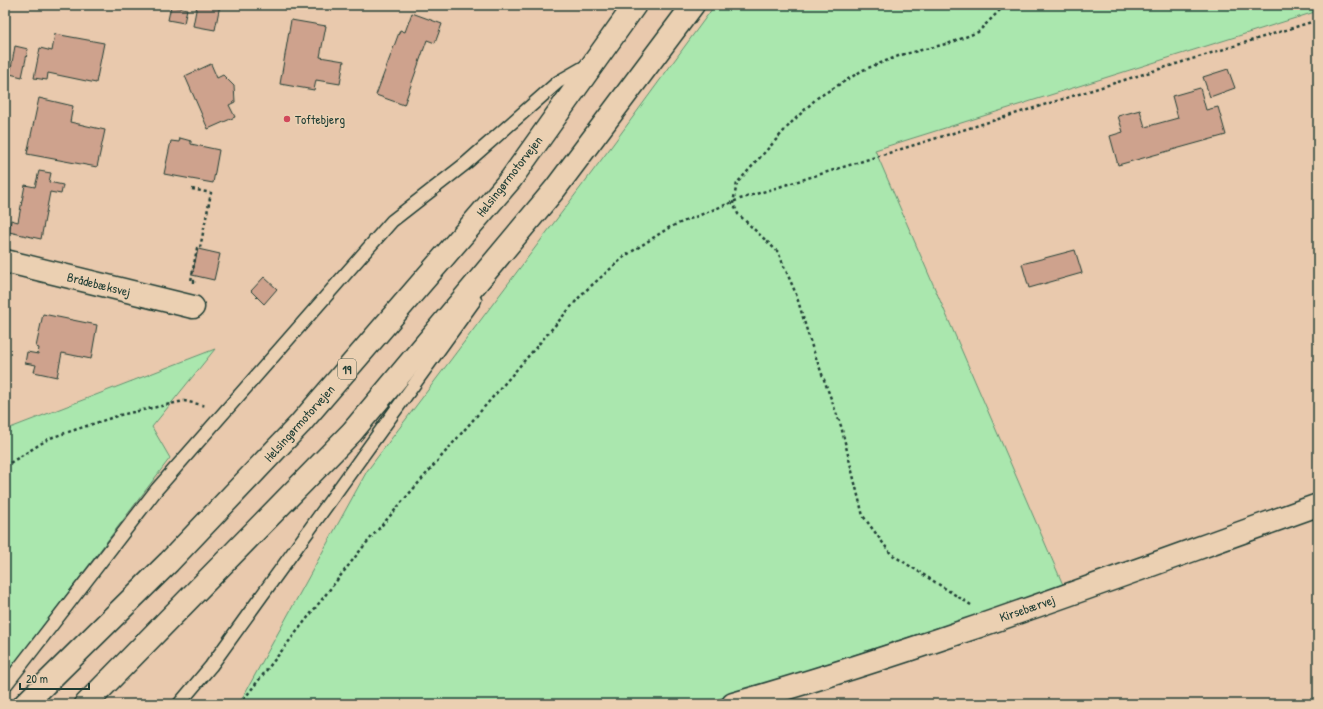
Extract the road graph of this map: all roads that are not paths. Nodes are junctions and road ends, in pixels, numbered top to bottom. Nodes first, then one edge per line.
1 (635, 5) edge
2 (693, 5) edge
3 (594, 62) junction
4 (555, 189) junction
5 (5, 261) edge
6 (191, 306) road end
7 (1318, 505) edge
8 (5, 686) edge
9 (25, 704) edge
10 (86, 704) edge
11 (179, 704) edge
12 (733, 704) edge

1 - 3 main road, Helsingørmotorvejen / 19
2 - 4 main road
3 - 8 lane
3 - 9 main road, Helsingørmotorvejen / 19
4 - 10 main road
4 - 11 lane
5 - 6 main road, Brådebæksvej
7 - 12 main road, Kirsebærvej

